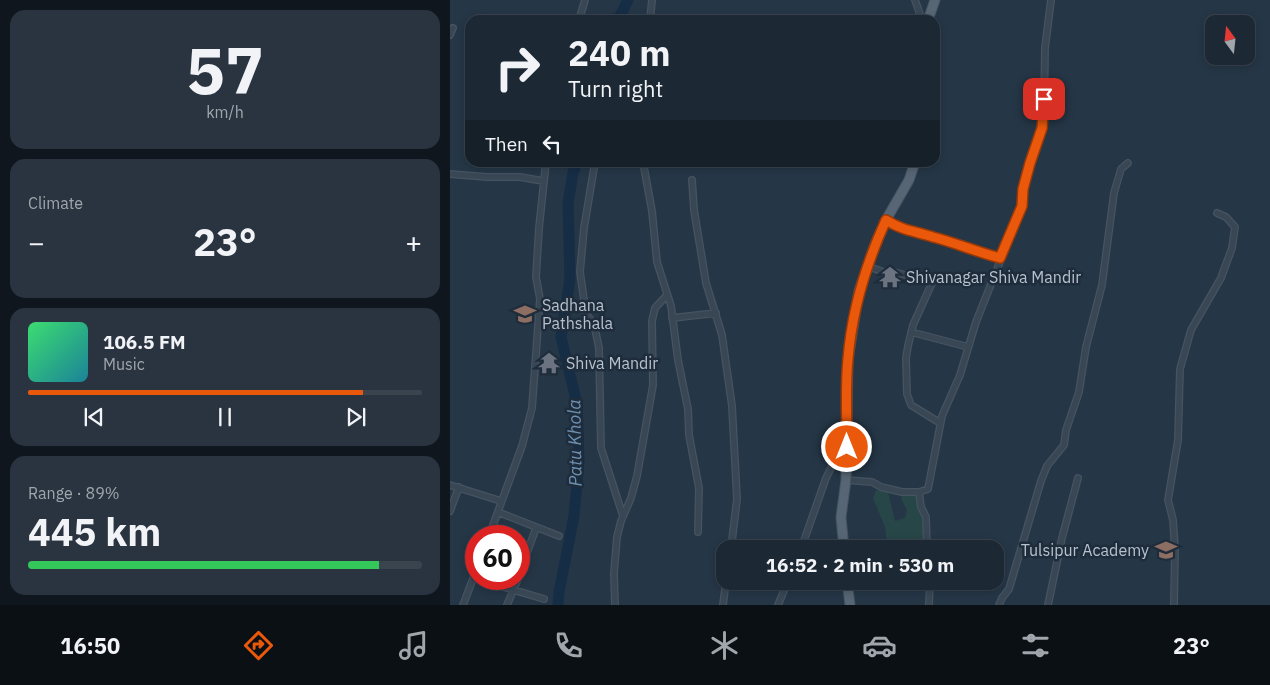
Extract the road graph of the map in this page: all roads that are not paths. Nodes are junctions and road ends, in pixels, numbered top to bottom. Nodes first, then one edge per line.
1 (585, 0) edge
2 (652, 0) edge
3 (915, 0) edge
4 (935, 0) edge
5 (1051, 0) edge
6 (580, 15) edge
7 (650, 15) edge
8 (920, 15) edge
9 (930, 15) edge
10 (453, 28) dead end
11 (450, 35) edge
12 (1128, 163) dead end
13 (545, 167) edge
14 (594, 167) edge
15 (644, 167) edge
16 (913, 167) edge
17 (450, 174) edge
18 (692, 180) dead end
19 (543, 181) junction
20 (1217, 213) dead end
21 (886, 220) junction
22 (1000, 258) junction
23 (866, 266) junction
24 (667, 295) junction
25 (716, 313) junction
26 (672, 318) junction
27 (911, 332) junction
28 (968, 347) junction
29 (940, 424) junction
30 (847, 435) junction
31 (1078, 478) dead end
32 (846, 480) junction
33 (450, 485) edge
34 (459, 487) junction
35 (919, 492) junction
36 (501, 501) junction
37 (450, 512) edge
38 (498, 512) junction
39 (623, 516) junction
40 (493, 525) edge
41 (536, 528) junction
42 (698, 532) dead end
43 (559, 536) dead end
44 (732, 540) edge
45 (804, 540) edge
46 (843, 540) edge
47 (927, 540) edge
48 (530, 544) edge
49 (470, 590) edge
50 (513, 590) joint
51 (725, 590) edge
52 (784, 590) edge
53 (848, 590) edge
54 (930, 590) edge
55 (544, 599) dead end
56 (463, 605) edge
57 (507, 605) edge
58 (615, 605) edge
59 (723, 605) edge
60 (778, 605) edge
61 (850, 605) edge
62 (929, 605) edge
63 (999, 605) edge
64 (1048, 605) edge
65 (1174, 605) edge

1 - 6 street
2 - 7 street
3 - 8 street
4 - 9 main road
5 - 22 street
10 - 11 street
12 - 63 street
13 - 19 street
14 - 39 street
15 - 24 street
16 - 21 main road
17 - 19 street
18 - 25 street
19 - 36 street
20 - 65 street
21 - 22 street
21 - 23 main road
22 - 28 street
23 - 27 street
23 - 30 main road
24 - 26 street
24 - 39 street
25 - 26 street
25 - 44 street
26 - 42 street
27 - 28 street
27 - 29 street
28 - 29 street
29 - 35 street
30 - 32 main road
30 - 45 street
31 - 64 street
32 - 35 street
32 - 46 main road
33 - 34 street
34 - 36 street
34 - 37 street
35 - 47 street
36 - 38 street
38 - 40 street
38 - 41 street
39 - 58 street
41 - 43 street
41 - 48 street
49 - 56 street
50 - 55 street
50 - 57 street
51 - 59 street
52 - 60 street
53 - 61 main road
54 - 62 street

